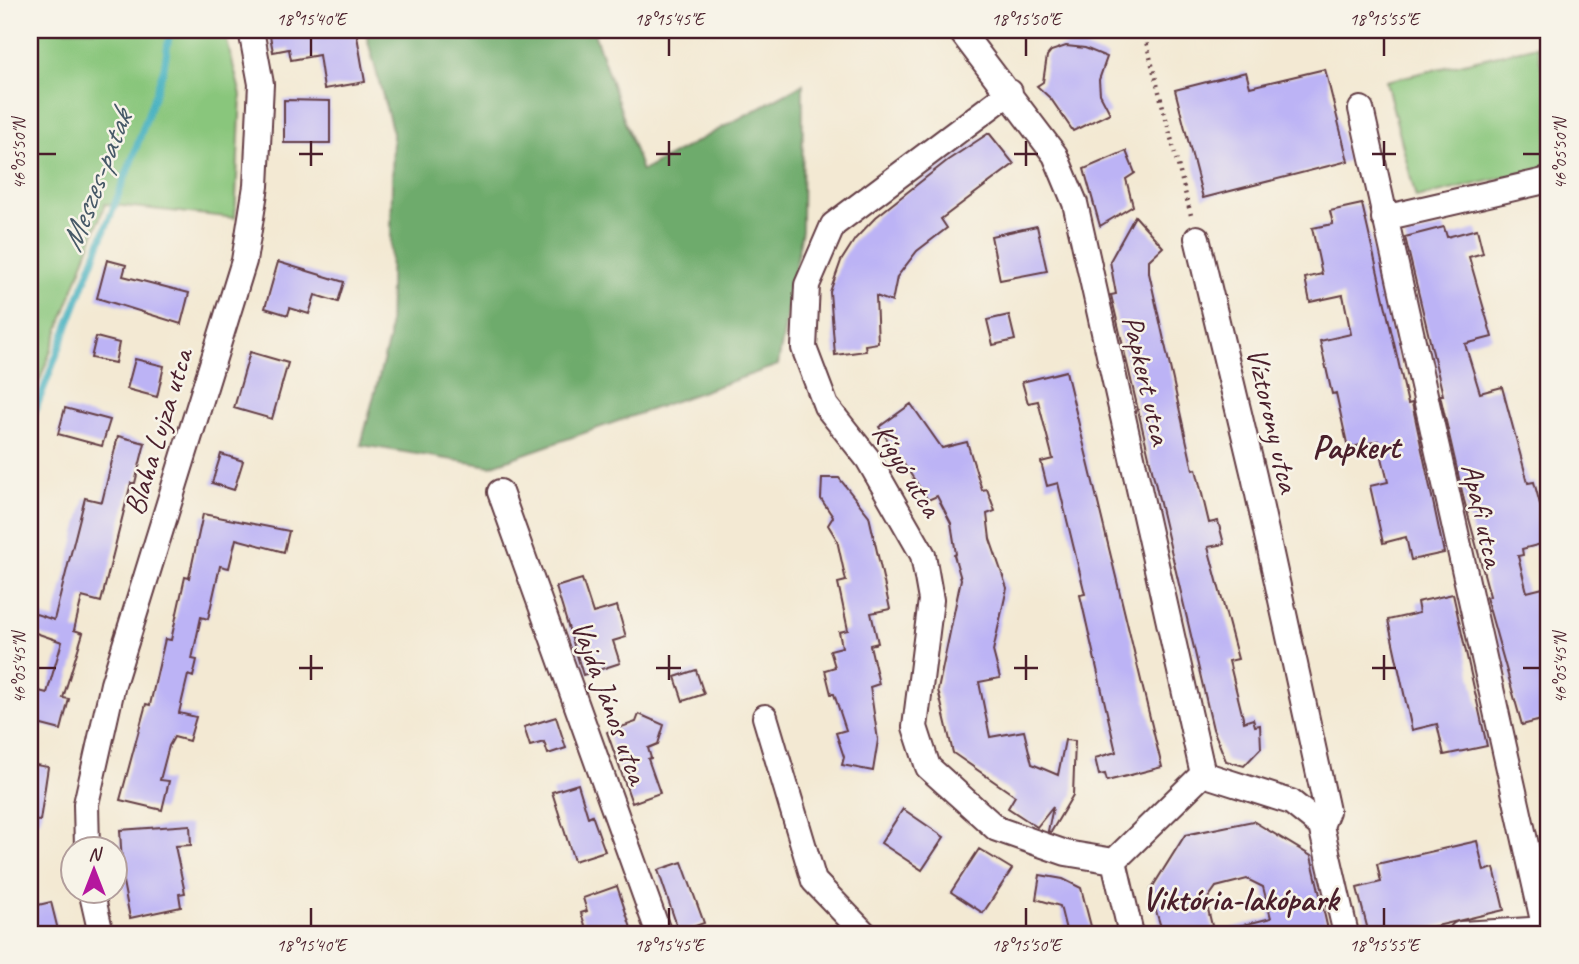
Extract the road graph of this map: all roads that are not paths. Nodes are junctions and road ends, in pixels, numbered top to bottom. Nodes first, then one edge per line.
1 (251, 30) edge
2 (960, 30) edge
3 (1010, 92) junction
4 (1361, 109) dead end
5 (1549, 180) edge
6 (1384, 218) junction
7 (1197, 238) road end
8 (500, 492) dead end
9 (765, 717) dead end
10 (1203, 774) junction
11 (1321, 826) junction
12 (87, 834) edge
13 (1114, 860) junction
14 (93, 904) edge
15 (1547, 931) edge
16 (101, 934) edge
17 (659, 934) edge
18 (865, 934) edge
19 (1131, 934) edge
20 (1346, 934) edge
21 (1461, 934) edge

1 - 12 street, Blaha Lujza utca
2 - 3 street, Papkert utca
3 - 10 street, Papkert utca
3 - 13 street, Kígyó utca
4 - 6 street, Apafi utca
5 - 6 street
6 - 15 street, Apafi utca
7 - 11 street, Víztorony utca
8 - 17 street, Vajda János utca
9 - 18 street
10 - 11 street
10 - 13 street
11 - 20 street, Víztorony utca
13 - 19 street
14 - 16 street
15 - 21 street

